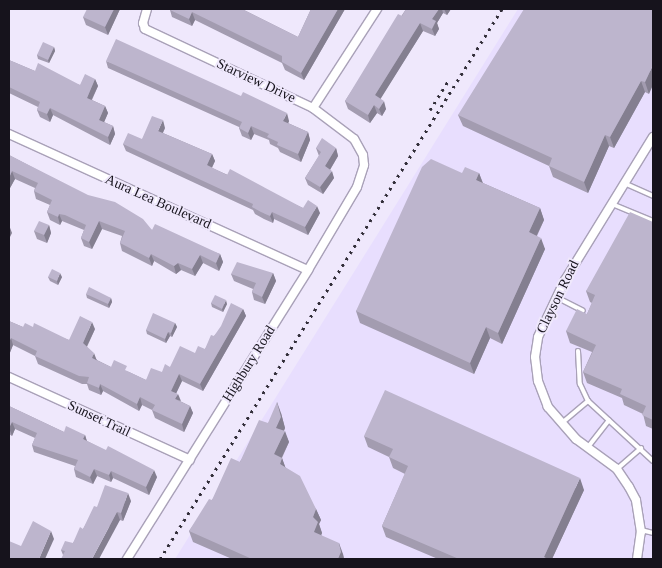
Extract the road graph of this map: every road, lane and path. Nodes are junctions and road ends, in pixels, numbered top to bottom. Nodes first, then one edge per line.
1 (147, 9) edge
2 (377, 9) edge
3 (313, 108) junction
4 (9, 134) edge
5 (653, 137) edge
6 (364, 165) joint
7 (624, 183) junction
8 (653, 196) edge
9 (612, 204) junction
10 (653, 221) edge
11 (308, 270) junction
12 (556, 297) junction
13 (583, 312) edge
14 (578, 351) dead end
15 (9, 377) edge
16 (588, 402) junction
17 (609, 420) junction
18 (560, 423) junction
19 (588, 447) junction
20 (641, 448) junction
21 (190, 460) junction
22 (653, 461) edge
23 (617, 469) junction
24 (641, 530) junction
25 (653, 533) edge
26 (127, 559) edge
27 (637, 559) edge

1 - 3 street, Starview Drive
2 - 3 street
3 - 6 street, Starview Drive
4 - 11 street, Aura Lea Boulevard
5 - 7 street, Clayson Road
6 - 11 street, Highbury Road
7 - 8 lane
7 - 9 street, Clayson Road
9 - 10 lane
9 - 12 street, Clayson Road
11 - 21 street, Highbury Road
12 - 13 lane
12 - 18 street, Clayson Road
14 - 16 lane
15 - 21 street, Sunset Trail
16 - 17 lane
16 - 18 lane
17 - 19 lane
17 - 20 lane
18 - 19 street, Clayson Road
19 - 23 street, Clayson Road
20 - 22 lane
20 - 23 lane
21 - 26 street, Highbury Road
23 - 24 street, Clayson Road
24 - 25 lane
24 - 27 street, Clayson Road

